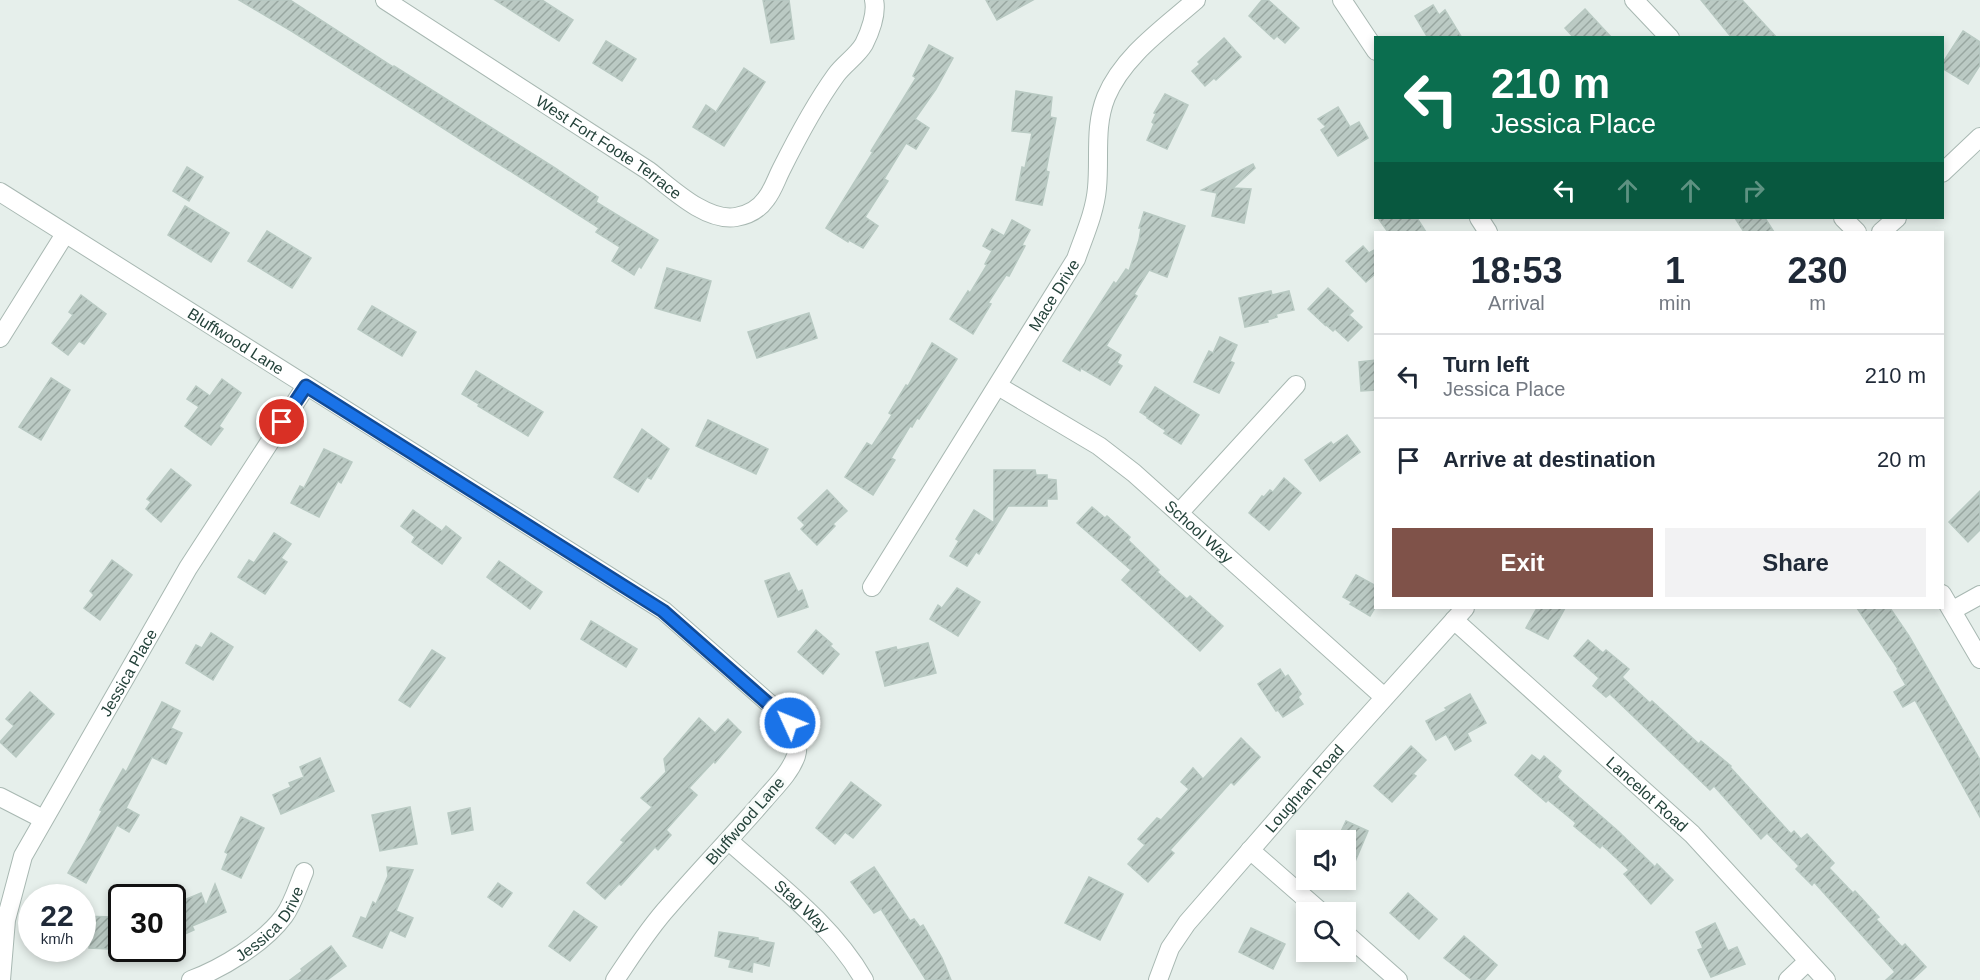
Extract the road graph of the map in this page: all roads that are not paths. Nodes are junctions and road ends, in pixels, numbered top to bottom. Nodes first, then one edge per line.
1 (385, 0) edge
2 (874, 0) edge
3 (1196, 0) edge
4 (1342, 0) edge
5 (1634, 0) edge
6 (1668, 36) edge
7 (1374, 48) edge
8 (1980, 137) edge
9 (1944, 171) edge
10 (0, 192) edge
11 (1844, 219) edge
12 (1896, 219) edge
13 (1856, 231) edge
14 (1882, 231) edge
15 (65, 234) junction
16 (0, 338) edge
17 (1296, 385) dead end
18 (306, 386) junction
19 (998, 386) junction
20 (1179, 513) junction
21 (872, 587) dead end
22 (1980, 595) edge
23 (1944, 597) edge
24 (1953, 610) junction
25 (1459, 614) edge
26 (1980, 659) edge
27 (1384, 697) junction
28 (0, 797) edge
29 (43, 819) junction
30 (729, 841) junction
31 (1250, 850) junction
32 (304, 873) dead end
33 (1310, 902) edge
34 (1356, 943) edge
35 (1808, 961) junction
36 (1, 980) edge
37 (191, 980) edge
38 (615, 980) edge
39 (864, 980) edge
40 (1158, 980) edge
41 (1398, 980) edge
42 (1788, 980) edge
43 (1826, 980) edge

1 - 2 street, West Fort Foote Terrace
3 - 19 street, Mace Drive
4 - 7 street
5 - 6 street
8 - 9 street
10 - 15 street, Bluffwood Lane
11 - 13 street
12 - 14 street
15 - 16 street
15 - 18 street, Bluffwood Lane
17 - 20 street
18 - 29 street, Jessica Place
18 - 30 street, Bluffwood Lane
19 - 20 street, School Way
19 - 21 street, Mace Drive
20 - 27 street, School Way
22 - 24 street
23 - 24 street
24 - 26 street
25 - 27 street, Loughran Road
25 - 35 street, Lancelot Road
27 - 31 street, Loughran Road
28 - 29 street
29 - 36 street, Jessica Place
30 - 38 street, Bluffwood Lane
30 - 39 street, Stag Way
31 - 33 street
31 - 40 street, Loughran Road
32 - 37 street, Jessica Drive
34 - 41 street
35 - 42 street
35 - 43 street, Lancelot Road

